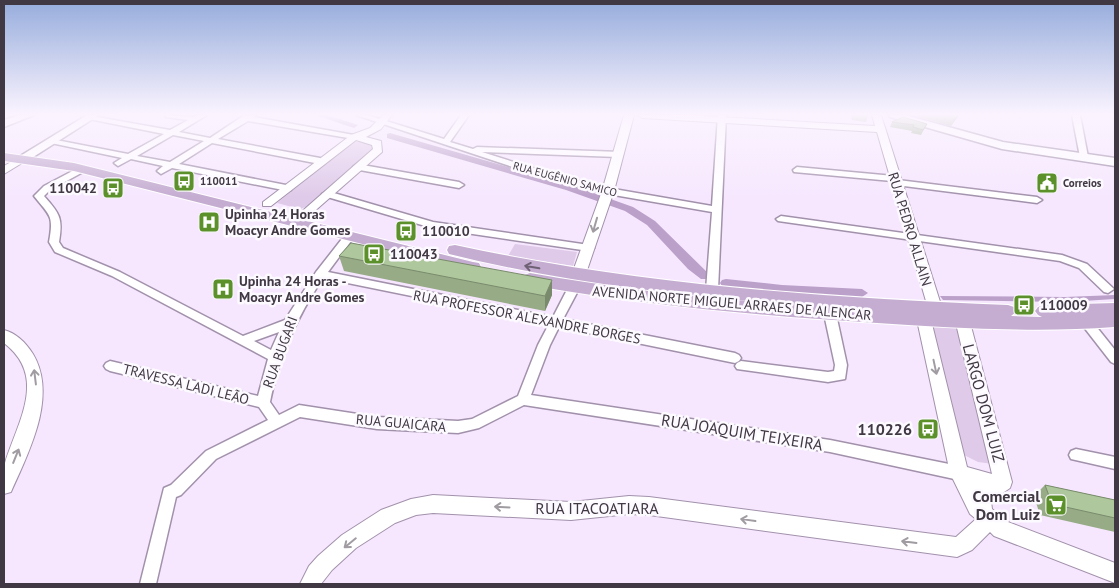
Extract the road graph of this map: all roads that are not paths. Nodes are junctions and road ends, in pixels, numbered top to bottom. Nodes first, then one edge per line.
1 (49, 142) edge
2 (58, 142) edge
3 (154, 142) edge
4 (208, 142) edge
5 (225, 142) edge
6 (346, 142) edge
7 (375, 142) edge
8 (448, 142) edge
9 (621, 142) edge
10 (720, 142) edge
11 (885, 142) edge
12 (993, 142) edge
13 (1081, 142) edge
14 (468, 148) junction
15 (4, 149) edge
16 (618, 154) junction
17 (4, 156) edge
18 (28, 156) junction
19 (129, 157) junction
20 (1084, 157) junction
21 (320, 161) junction
22 (1115, 162) edge
23 (118, 163) dead end
24 (171, 165) junction
25 (357, 167) junction
26 (82, 169) junction
27 (796, 170) dead end
28 (4, 171) edge
29 (162, 172) dead end
30 (895, 180) junction
31 (459, 184) dead end
32 (288, 188) junction
33 (327, 194) junction
34 (605, 196) junction
35 (1036, 200) dead end
36 (268, 204) junction
37 (716, 210) junction
38 (304, 214) junction
39 (781, 219) dead end
40 (350, 236) junction
41 (913, 236) junction
42 (589, 248) junction
43 (320, 274) junction
44 (577, 281) junction
45 (1108, 289) dead end
46 (712, 290) junction
47 (1115, 309) edge
48 (830, 314) junction
49 (929, 314) junction
50 (962, 316) junction
51 (1115, 321) edge
52 (555, 323) junction
53 (1087, 323) junction
54 (287, 324) junction
55 (4, 335) edge
56 (242, 340) junction
57 (275, 357) junction
58 (1115, 359) edge
59 (110, 366) dead end
60 (523, 399) junction
61 (263, 403) junction
62 (276, 421) junction
63 (1076, 455) dead end
64 (1115, 463) edge
65 (959, 473) junction
66 (1003, 482) junction
67 (4, 486) edge
68 (987, 518) junction
69 (1115, 573) edge
70 (148, 584) edge
71 (310, 584) edge

1 - 18 main road
2 - 19 street
3 - 19 street
4 - 24 street
5 - 21 street
6 - 21 street
7 - 25 street
8 - 14 street, RUA EUGÊNIO SAMICO
9 - 16 street
10 - 37 street
11 - 30 street, RUA PEDRO ALLAIN
12 - 20 main road
13 - 20 street
14 - 16 street
14 - 34 street, RUA EUGÊNIO SAMICO
15 - 18 main road, AVENIDA NORTE MIGUEL ARRAES DE ALENCAR
16 - 34 street
17 - 18 main road, AVENIDA NORTE MIGUEL ARRAES DE ALENCAR
18 - 26 main road, AVENIDA NORTE MIGUEL ARRAES DE ALENCAR
18 - 28 street
18 - 36 main road, AVENIDA NORTE MIGUEL ARRAES DE ALENCAR
19 - 23 street
19 - 24 street
20 - 22 main road
21 - 32 street
24 - 29 street
24 - 32 street
25 - 31 street
25 - 33 street
26 - 40 main road, AVENIDA NORTE MIGUEL ARRAES DE ALENCAR
26 - 56 street
27 - 30 street
30 - 35 street
30 - 41 street, RUA PEDRO ALLAIN
32 - 36 street
33 - 38 street
33 - 42 street
34 - 37 street, RUA EUGÊNIO SAMICO
34 -> 42 street
36 - 38 main road, AVENIDA NORTE MIGUEL ARRAES DE ALENCAR
37 - 46 street
44 -> 38 main road, AVENIDA NORTE MIGUEL ARRAES DE ALENCAR
39 - 41 street
40 - 43 street, RUA BUGARI
40 - 44 main road, AVENIDA NORTE MIGUEL ARRAES DE ALENCAR
41 - 45 street
41 - 49 street, RUA PEDRO ALLAIN
42 - 44 street
43 - 52 street, RUA PROFESSOR ALEXANDRE BORGES
43 - 54 street, RUA BUGARI
44 - 46 main road, AVENIDA NORTE MIGUEL ARRAES DE ALENCAR
44 - 48 main road, AVENIDA NORTE MIGUEL ARRAES DE ALENCAR
44 - 52 street
46 - 49 main road, AVENIDA NORTE MIGUEL ARRAES DE ALENCAR
47 - 50 main road, AVENIDA NORTE MIGUEL ARRAES DE ALENCAR
48 - 49 main road, AVENIDA NORTE MIGUEL ARRAES DE ALENCAR
48 - 52 street, RUA PROFESSOR ALEXANDRE BORGES
49 - 50 main road, AVENIDA NORTE MIGUEL ARRAES DE ALENCAR
49 -> 65 street
50 - 53 main road, AVENIDA NORTE MIGUEL ARRAES DE ALENCAR
50 - 66 street, LARGO DOM LUIZ
51 - 53 main road, AVENIDA NORTE MIGUEL ARRAES DE ALENCAR
52 - 60 street
53 - 58 street
54 - 56 street
54 - 57 street, RUA BUGARI
67 -> 55 street
56 - 57 street
57 - 61 street, RUA BUGARI
59 - 61 street, TRAVESSA LADI LEÃO
60 - 62 street, RUA GUAICARA
60 - 65 street, RUA JOAQUIM TEIXEIRA
61 - 62 street, RUA BUGARI
62 - 70 street
63 - 64 street
65 - 66 street
65 - 68 street
66 - 68 street, LARGO DOM LUIZ
68 - 69 street
68 -> 71 street, RUA ITACOATIARA

